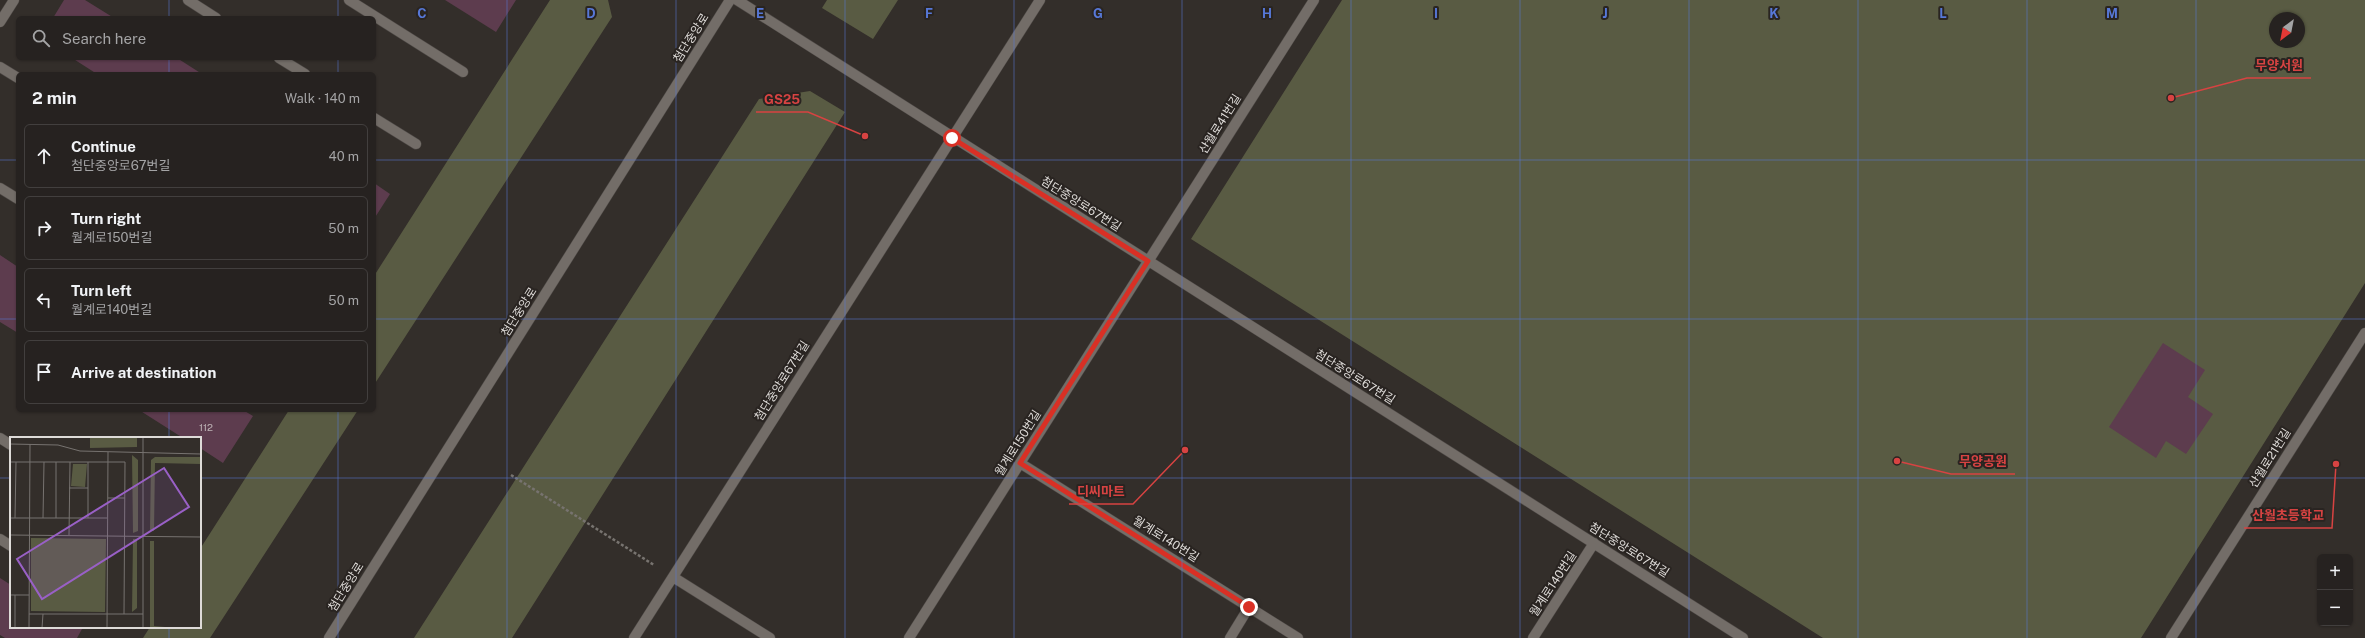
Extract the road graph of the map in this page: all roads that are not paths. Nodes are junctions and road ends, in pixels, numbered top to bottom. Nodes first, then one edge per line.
1 (14, 0) edge
2 (188, 0) edge
3 (349, 0) edge
4 (730, 0) edge
5 (737, 0) edge
6 (1040, 0) edge
7 (1314, 0) edge
8 (213, 16) edge
9 (374, 16) edge
10 (376, 17) edge
11 (0, 22) edge
12 (283, 60) edge
13 (0, 67) edge
14 (302, 72) edge
15 (463, 72) dead end
16 (16, 77) edge
17 (376, 119) edge
18 (952, 138) junction
19 (416, 144) dead end
20 (0, 188) edge
21 (16, 198) edge
22 (1148, 261) junction
23 (2365, 333) edge
24 (0, 438) edge
25 (10, 444) edge
26 (1020, 463) junction
27 (0, 539) edge
28 (1594, 543) junction
29 (10, 545) edge
30 (673, 577) junction
31 (1249, 607) junction
32 (329, 638) edge
33 (634, 638) edge
34 (770, 638) edge
35 (909, 638) edge
36 (1230, 638) edge
37 (1298, 638) edge
38 (1533, 638) edge
39 (1743, 638) edge
40 (2171, 638) edge

1 - 11 street
2 - 8 street
3 - 9 street
4 - 32 street, 첨단중앙로
5 - 18 street, 첨단중앙로67번길
6 - 18 street, 첨단중앙로67번길
7 - 22 street, 산월로41번길
10 - 15 street
12 - 14 street
13 - 16 street
17 - 19 street
18 - 22 street, 첨단중앙로67번길
18 - 30 street, 첨단중앙로67번길
20 - 21 street
22 - 26 street, 월계로150번길
22 - 28 street, 첨단중앙로67번길
23 - 40 street, 산월로21번길
24 - 25 street
26 - 31 street, 월계로140번길
26 - 35 street, 월계로150번길
27 - 29 street
28 - 38 street, 월계로140번길
28 - 39 street, 첨단중앙로67번길
30 - 33 street, 첨단중앙로67번길
30 - 34 street
31 - 36 street
31 - 37 street, 월계로140번길

